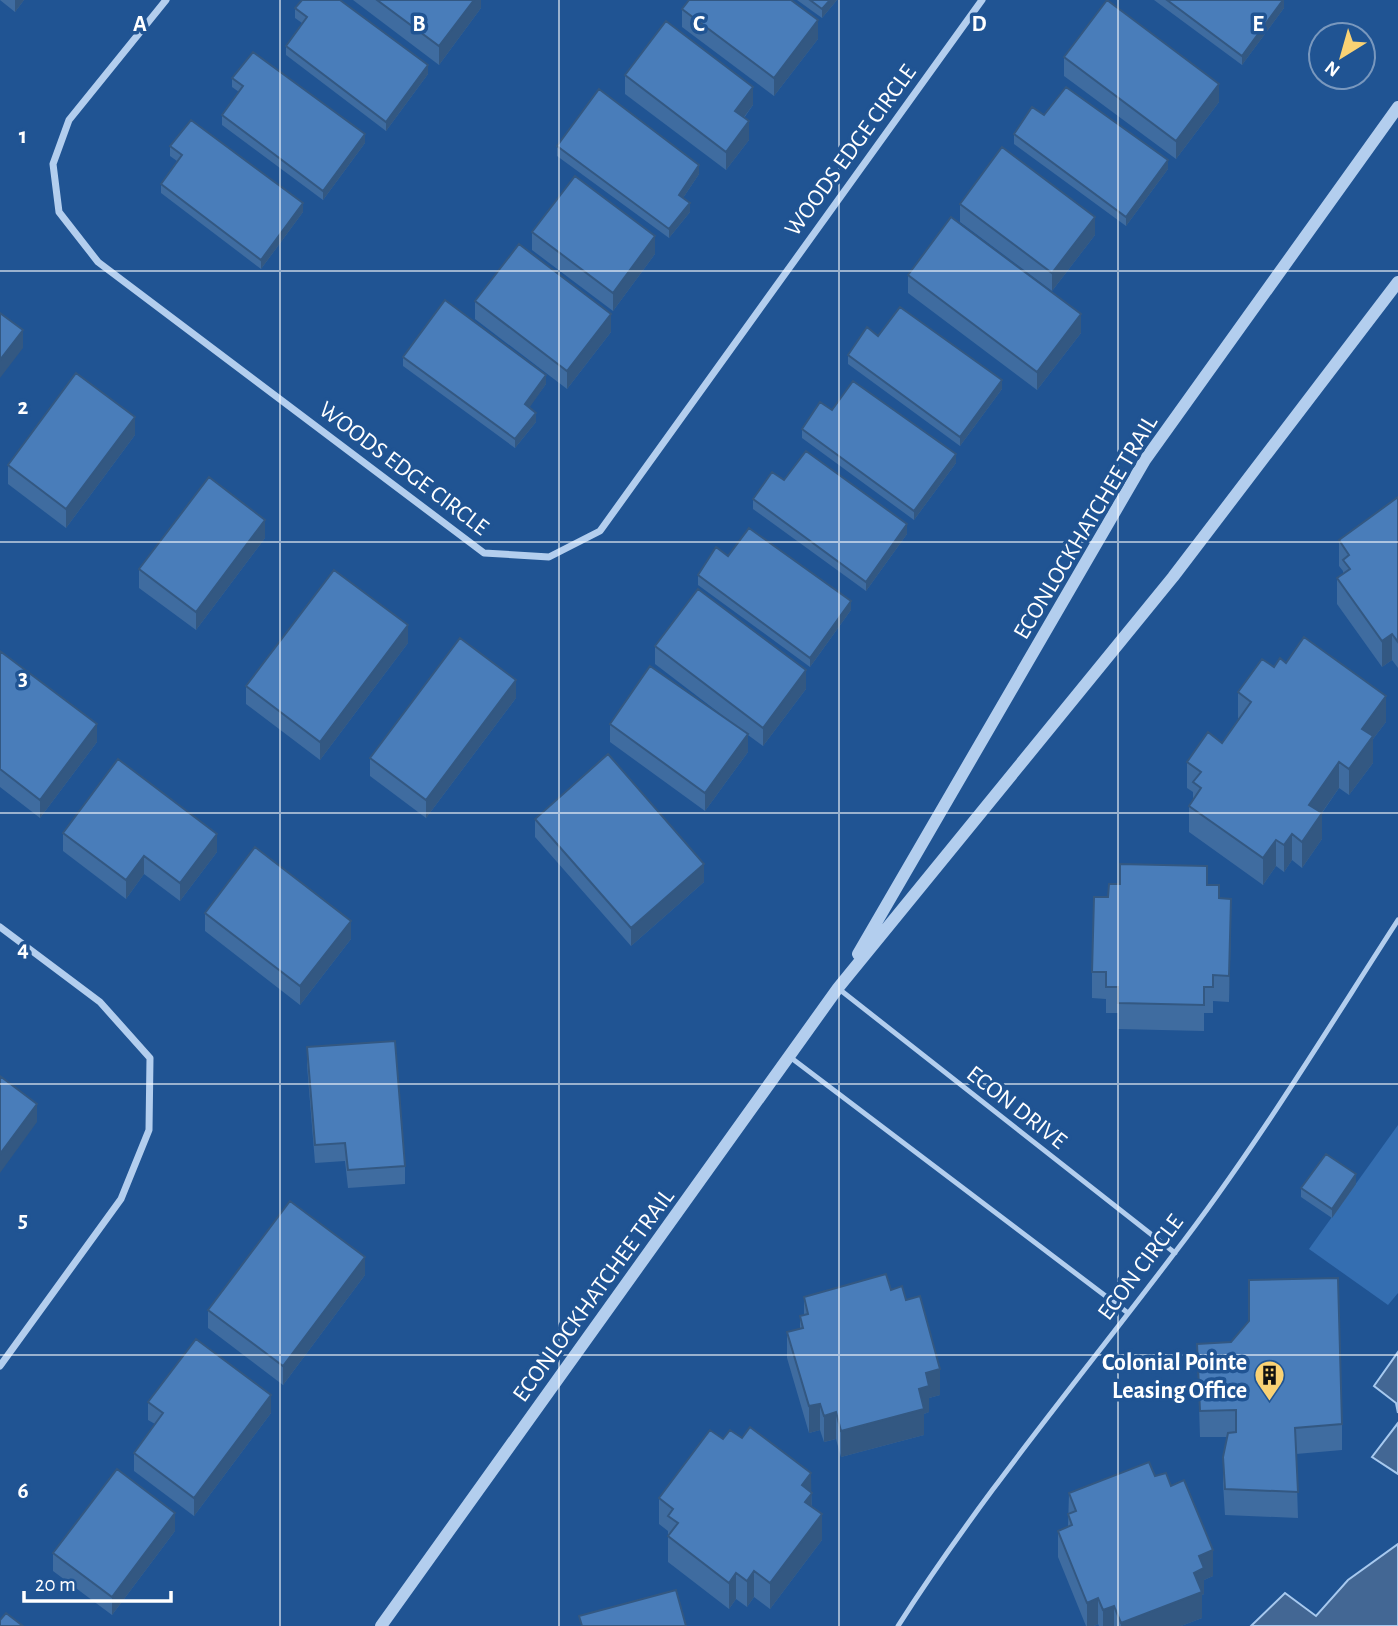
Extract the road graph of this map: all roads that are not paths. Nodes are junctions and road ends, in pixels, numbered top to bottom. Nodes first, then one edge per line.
1 (166, 0) edge
2 (982, 0) edge
3 (1398, 107) edge
4 (1398, 282) edge
5 (1398, 920) edge
6 (0, 927) edge
7 (838, 988) junction
8 (790, 1057) junction
9 (1175, 1253) junction
10 (1128, 1313) junction
11 (0, 1366) edge
12 (381, 1626) edge
13 (898, 1626) edge

1 - 2 street, WOODS EDGE CIRCLE
3 - 7 street, ECONLOCKHATCHEE TRAIL
4 - 7 street, ECONLOCKHATCHEE TRAIL
5 - 9 lane, ECON CIRCLE
6 - 11 street
7 - 8 street, ECONLOCKHATCHEE TRAIL
7 - 9 lane, ECON DRIVE
8 - 10 lane
8 - 12 street, ECONLOCKHATCHEE TRAIL
9 - 10 lane, ECON CIRCLE
10 - 13 lane, ECON CIRCLE

